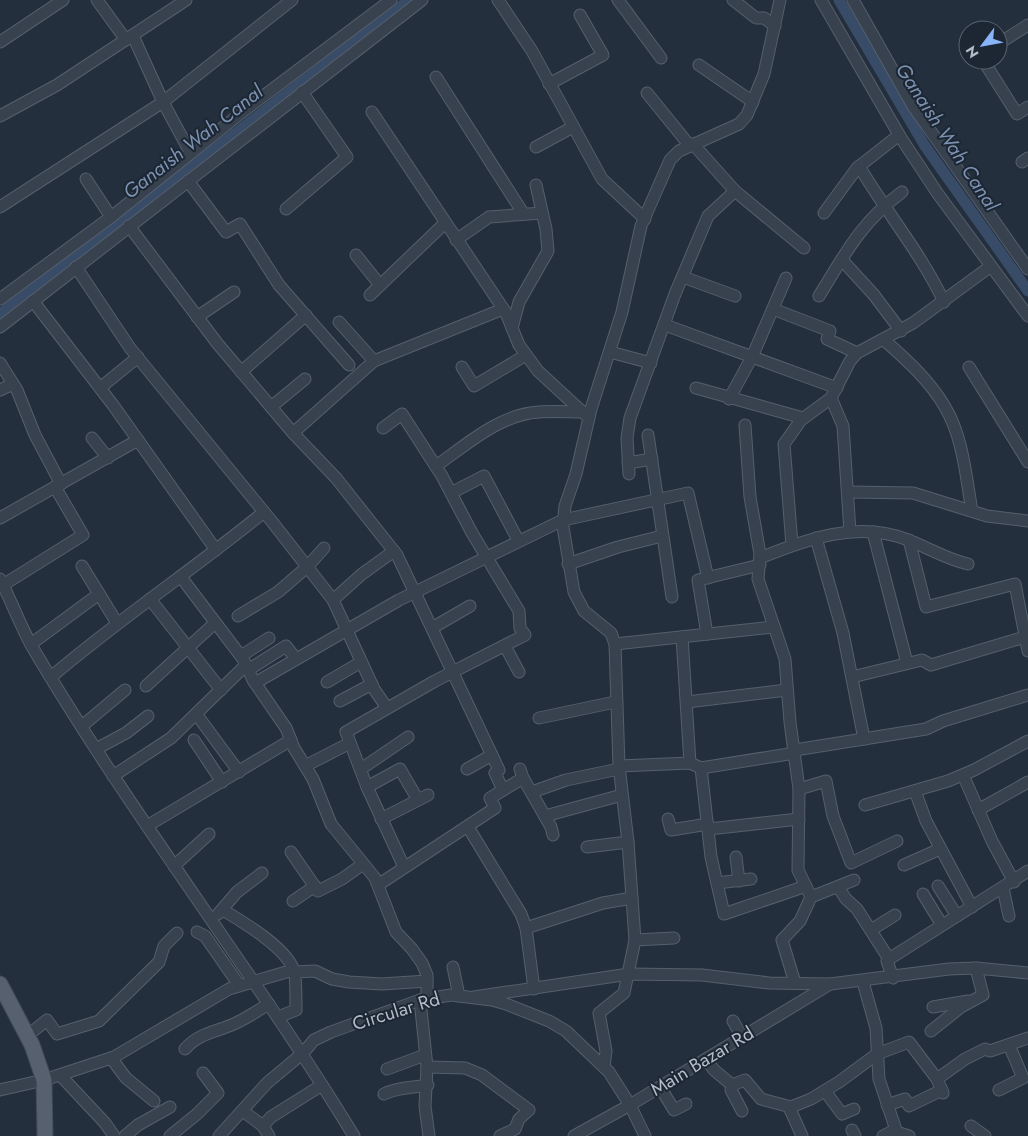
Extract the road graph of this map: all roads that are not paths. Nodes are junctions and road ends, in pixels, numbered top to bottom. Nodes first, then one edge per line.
1 (63, 0) edge
2 (186, 0) edge
3 (292, 0) edge
4 (390, 0) edge
5 (422, 0) edge
6 (498, 0) edge
7 (618, 0) edge
8 (733, 0) edge
9 (780, 0) edge
10 (821, 0) edge
11 (853, 0) edge
12 (102, 2) edge
13 (580, 15) dead end
14 (1028, 25) edge
15 (774, 26) junction
16 (129, 38) junction
17 (1008, 38) edge
18 (0, 42) edge
19 (661, 58) dead end
20 (699, 65) dead end
21 (989, 70) edge
22 (436, 77) dead end
23 (549, 84) junction
24 (302, 92) junction
25 (646, 93) dead end
26 (163, 102) junction
27 (753, 102) junction
28 (372, 112) dead end
29 (1026, 112) edge
30 (0, 116) edge
31 (573, 127) junction
32 (899, 135) junction
33 (692, 145) junction
34 (536, 148) dead end
35 (190, 152) junction
36 (858, 166) junction
37 (86, 179) dead end
38 (188, 181) junction
39 (536, 185) dead end
40 (735, 191) junction
41 (902, 192) dead end
42 (882, 206) junction
43 (0, 207) edge
44 (286, 209) dead end
45 (523, 213) junction
46 (542, 213) junction
47 (824, 213) dead end
48 (111, 217) junction
49 (645, 219) junction
50 (445, 223) junction
51 (129, 226) junction
52 (456, 240) junction
53 (804, 248) dead end
54 (356, 255) dead end
55 (842, 260) junction
56 (991, 266) junction
57 (76, 267) junction
58 (1028, 269) edge
59 (682, 277) junction
60 (786, 278) dead end
61 (380, 285) junction
62 (234, 292) dead end
63 (370, 295) dead end
64 (735, 296) dead end
65 (818, 296) dead end
66 (0, 299) edge
67 (33, 301) junction
68 (944, 302) junction
69 (773, 308) junction
70 (503, 310) junction
71 (306, 315) junction
72 (1028, 316) edge
73 (197, 318) junction
74 (339, 322) dead end
75 (665, 325) junction
76 (0, 328) edge
77 (512, 328) junction
78 (901, 330) junction
79 (351, 336) junction
80 (884, 340) junction
81 (337, 352) junction
82 (610, 352) junction
83 (857, 353) junction
84 (526, 355) junction
85 (138, 357) junction
86 (752, 357) junction
87 (374, 361) junction
88 (0, 363) edge
89 (651, 363) junction
90 (349, 366) dead end
91 (462, 367) dead end
92 (969, 367) dead end
93 (241, 372) junction
94 (305, 379) dead end
95 (13, 384) junction
96 (100, 388) junction
97 (696, 388) dead end
98 (837, 388) junction
99 (0, 390) edge
100 (831, 398) junction
101 (730, 399) junction
102 (271, 407) junction
103 (585, 415) junction
104 (804, 418) junction
105 (746, 425) dead end
106 (383, 428) dead end
107 (293, 433) junction
108 (648, 435) dead end
109 (92, 438) dead end
110 (138, 440) junction
111 (108, 458) junction
112 (652, 459) junction
113 (1028, 462) edge
114 (436, 466) junction
115 (58, 485) junction
116 (848, 492) junction
117 (451, 493) junction
118 (657, 500) junction
119 (972, 511) junction
120 (264, 512) junction
121 (0, 518) edge
122 (563, 520) junction
123 (1028, 521) edge
124 (850, 532) junction
125 (873, 532) junction
126 (662, 536) junction
127 (816, 538) junction
128 (518, 540) junction
129 (909, 540) junction
130 (792, 545) junction
131 (324, 548) dead end
132 (216, 550) junction
133 (394, 552) junction
134 (486, 557) junction
135 (760, 562) junction
136 (568, 564) junction
137 (968, 564) dead end
138 (82, 566) dead end
139 (307, 567) junction
140 (181, 577) junction
141 (708, 578) junction
142 (1, 582) edge
143 (99, 594) junction
144 (415, 594) junction
145 (672, 597) dead end
146 (150, 599) junction
147 (332, 600) junction
148 (470, 606) dead end
149 (238, 616) dead end
150 (117, 623) junction
151 (215, 623) junction
152 (774, 627) junction
153 (432, 628) junction
154 (346, 629) junction
155 (707, 634) junction
156 (682, 637) junction
157 (1026, 637) junction
158 (269, 638) dead end
159 (31, 644) junction
160 (615, 644) junction
161 (505, 646) junction
162 (188, 650) junction
163 (1028, 651) edge
164 (296, 659) junction
165 (362, 662) junction
166 (907, 663) junction
167 (245, 664) junction
168 (454, 672) junction
169 (519, 672) dead end
170 (852, 677) junction
171 (51, 678) junction
172 (327, 682) dead end
173 (255, 683) junction
174 (372, 684) junction
175 (146, 686) dead end
176 (125, 690) dead end
177 (221, 690) junction
178 (787, 690) junction
179 (1028, 695) edge
180 (340, 701) dead end
181 (616, 702) junction
182 (687, 702) junction
183 (387, 708) junction
184 (197, 714) junction
185 (148, 716) dead end
186 (539, 718) dead end
187 (82, 726) junction
188 (408, 737) dead end
189 (864, 739) junction
190 (194, 740) dead end
191 (291, 740) junction
192 (1028, 740) edge
193 (350, 743) junction
194 (96, 749) junction
195 (795, 752) junction
196 (492, 755) junction
197 (690, 763) junction
198 (305, 766) junction
199 (619, 767) junction
200 (701, 768) junction
201 (361, 769) junction
202 (467, 769) dead end
203 (239, 772) junction
204 (962, 775) junction
205 (113, 776) junction
206 (222, 782) junction
207 (1028, 782) edge
208 (367, 787) junction
209 (799, 789) junction
210 (503, 790) junction
211 (915, 790) junction
212 (532, 792) junction
213 (622, 795) junction
214 (865, 805) dead end
215 (978, 810) junction
216 (545, 816) junction
217 (381, 819) junction
218 (668, 819) dead end
219 (799, 819) junction
220 (147, 826) junction
221 (468, 827) junction
222 (708, 827) junction
223 (209, 834) dead end
224 (553, 835) dead end
225 (897, 841) dead end
226 (628, 842) junction
227 (587, 847) dead end
228 (940, 849) junction
229 (291, 852) dead end
230 (736, 857) dead end
231 (363, 864) junction
232 (904, 865) dead end
233 (174, 866) junction
234 (404, 866) junction
235 (1028, 871) edge
236 (262, 873) dead end
237 (751, 879) dead end
238 (739, 880) junction
239 (854, 880) dead end
240 (1014, 882) junction
241 (717, 883) junction
242 (378, 885) junction
243 (315, 886) junction
244 (806, 886) junction
245 (938, 886) dead end
246 (838, 887) junction
247 (1003, 888) junction
248 (923, 894) dead end
249 (811, 897) junction
250 (632, 898) junction
251 (293, 901) dead end
252 (972, 907) junction
253 (223, 910) junction
254 (895, 915) dead end
255 (957, 916) junction
256 (1009, 916) dead end
257 (210, 919) junction
258 (942, 925) junction
259 (526, 928) junction
260 (871, 930) junction
261 (198, 932) dead end
262 (176, 933) dead end
263 (674, 938) dead end
264 (634, 940) junction
265 (889, 959) junction
266 (453, 967) dead end
267 (976, 968) junction
268 (294, 971) junction
269 (1028, 973) edge
270 (628, 974) junction
271 (894, 978) junction
272 (252, 980) junction
273 (427, 981) junction
274 (863, 982) junction
275 (795, 983) junction
276 (0, 984) edge
277 (830, 984) junction
278 (239, 985) junction
279 (534, 988) junction
280 (459, 996) junction
281 (474, 997) junction
282 (423, 999) junction
283 (972, 1001) junction
284 (269, 1004) junction
285 (933, 1007) dead end
286 (278, 1017) junction
287 (733, 1021) dead end
288 (931, 1031) dead end
289 (27, 1036) junction
290 (742, 1037) junction
291 (1028, 1038) edge
292 (1009, 1045) junction
293 (185, 1048) dead end
294 (303, 1053) junction
295 (877, 1054) junction
296 (425, 1055) junction
297 (111, 1058) junction
298 (706, 1059) junction
299 (427, 1067) junction
300 (604, 1067) junction
301 (387, 1069) dead end
302 (203, 1073) dead end
303 (60, 1075) junction
304 (44, 1080) junction
305 (322, 1085) junction
306 (428, 1085) junction
307 (732, 1085) junction
308 (660, 1087) junction
309 (941, 1087) junction
310 (0, 1090) edge
311 (999, 1090) dead end
312 (825, 1091) junction
313 (384, 1094) dead end
314 (154, 1101) dead end
315 (686, 1104) dead end
316 (630, 1105) junction
317 (887, 1105) junction
318 (170, 1107) dead end
319 (789, 1107) junction
320 (854, 1109) dead end
321 (243, 1111) junction
322 (742, 1111) dead end
323 (263, 1126) junction
324 (971, 1126) dead end
325 (896, 1133) edge
326 (348, 1134) edge
327 (45, 1136) edge
328 (114, 1136) edge
329 (125, 1136) edge
330 (170, 1136) edge
331 (219, 1136) edge
332 (270, 1136) edge
333 (429, 1136) edge
334 (500, 1136) edge
335 (574, 1136) edge
336 (645, 1136) edge
337 (802, 1136) edge
338 (883, 1136) edge
339 (909, 1136) edge
340 (985, 1136) edge

1 - 18 street
2 - 16 street
3 - 26 street
4 - 35 street
5 - 24 street
6 - 23 street
7 - 19 street
8 - 15 street
9 - 15 street
10 - 32 street
11 - 58 street
12 - 16 street
13 - 23 street
14 - 17 street
15 - 27 street
16 - 26 street
16 - 30 street
20 - 27 street
21 - 29 street
22 - 45 street
23 - 31 street
24 - 38 street
24 - 44 street
25 - 33 street
26 - 35 street
26 - 43 street
27 - 33 street
28 - 50 street
31 - 34 street
31 - 49 street
32 - 36 street
32 - 56 street
33 - 40 street
33 - 49 street
35 - 48 street
36 - 42 street
36 - 47 street
37 - 48 street
38 - 51 street
38 - 71 street
39 - 46 street
40 - 53 street
40 - 59 street
41 - 42 street
42 - 55 street
42 - 68 street
45 - 46 street
45 - 52 street
46 - 77 street
48 - 66 street
49 - 82 street
50 - 52 street
50 - 61 street
51 - 57 street
51 - 73 street
52 - 70 street
54 - 61 street
55 - 65 street
55 - 78 street
56 - 68 street
56 - 72 street
57 - 67 street
57 - 85 street
59 - 64 street
59 - 75 street
60 - 69 street
61 - 63 street
62 - 73 street
67 - 76 street
67 - 96 street
68 - 78 street
69 - 83 street
69 - 86 street
70 - 77 street
70 - 87 street
71 - 81 street
71 - 93 street
73 - 93 street
74 - 79 street
75 - 86 street
75 - 89 street
77 - 84 street
78 - 80 street
79 - 81 street
79 - 87 street
80 - 83 street
80 - 119 street
81 - 90 street
82 - 89 street
82 - 103 street
83 - 98 street
84 - 91 street
84 - 103 street
85 - 96 street
85 - 120 street
86 - 98 street
86 - 101 street
87 - 107 street
88 - 95 street
89 - 112 street
92 - 113 street
93 - 102 street
94 - 102 street
95 - 99 street
95 - 115 street
96 - 110 street
97 - 101 street
98 - 100 street
100 - 104 street
100 - 116 street
101 - 104 street
102 - 107 street
103 - 114 street
103 - 122 street
104 - 130 street
105 - 135 street
106 - 114 street
107 - 133 street
108 - 112 street
109 - 111 street
110 - 111 street
110 - 132 street
111 - 115 street
112 - 118 street
114 - 117 street
115 - 121 street
115 - 142 street
116 - 119 street
116 - 124 street
117 - 128 street
117 - 134 street
118 - 122 street
118 - 126 street
118 - 141 street
119 - 123 street
120 - 132 street
120 - 139 street
122 - 128 street
122 - 136 street
124 - 125 street
124 - 127 street
125 - 129 street
125 - 166 street
126 - 136 street
126 - 145 street
127 - 130 street
127 - 170 street
128 - 134 street
129 - 137 street
129 - 157 street
130 - 135 street
131 - 139 street
132 - 140 street
133 - 144 street
133 - 147 street
134 - 144 street
134 - 161 street
135 - 141 street
135 - 152 street
136 - 160 street
138 - 143 street
139 - 147 street
139 - 149 street
140 - 146 street
140 - 151 street
141 - 155 street
142 - 159 street
143 - 150 street
143 - 159 street
144 - 153 street
144 - 154 street
146 - 150 street
146 - 162 street
147 - 154 street
148 - 153 street
150 - 171 street
151 - 162 street
151 - 167 street
152 - 155 street
152 - 178 street
153 - 168 street
154 - 164 street
154 - 165 street
155 - 156 street
156 - 160 street
156 - 182 street
157 - 163 street
157 - 166 street
158 - 167 street
159 - 171 street
160 - 181 street
161 - 168 street
161 - 169 street
162 - 175 street
162 - 177 street
164 - 167 street
164 - 173 street
165 - 172 street
165 - 174 street
166 - 170 street
167 - 173 street
167 - 177 street
168 - 183 street
168 - 196 street
170 - 189 street
171 - 187 street
173 - 191 street
174 - 180 street
174 - 183 street
176 - 187 street
177 - 184 street
178 - 182 street
178 - 195 street
179 - 189 street
181 - 186 street
181 - 199 street
182 - 197 street
183 - 193 street
184 - 203 street
184 - 205 street
185 - 194 street
187 - 194 street
188 - 201 street
189 - 195 street
190 - 206 street
191 - 198 street
191 - 203 street
192 - 204 street
193 - 198 street
193 - 201 street
194 - 205 street
195 - 200 street
195 - 209 street
196 - 202 street
196 - 210 street
197 - 199 street
197 - 200 street
198 - 231 street
199 - 212 street
199 - 213 street
200 - 222 street
201 - 208 street
203 - 206 street
204 - 211 street
204 - 215 street
205 - 220 street
206 - 220 street
207 - 215 street
208 - 217 street
208 - 217 street
209 - 219 street
209 - 225 street
210 - 212 street
210 - 221 street
211 - 214 street
211 - 228 street
212 - 216 street
213 - 216 street
213 - 226 street
215 - 240 street
216 - 224 street
217 - 234 street
218 - 222 street
219 - 222 street
219 - 244 street
220 - 233 street
221 - 234 street
221 - 259 street
222 - 241 street
223 - 233 street
226 - 227 street
226 - 250 street
228 - 232 street
228 - 252 street
229 - 243 street
230 - 238 street
231 - 242 street
231 - 243 street
233 - 257 street
234 - 242 street
235 - 240 street
236 - 253 street
237 - 238 street
238 - 241 street
239 - 246 street
240 - 247 street
241 - 244 street
242 - 273 street
243 - 251 street
244 - 249 street
245 - 255 street
246 - 249 street
246 - 260 street
247 - 252 street
247 - 256 street
248 - 258 street
249 - 275 street
250 - 259 street
250 - 264 street
252 - 255 street
253 - 257 street
253 - 268 street
254 - 260 street
255 - 258 street
257 - 272 street
258 - 265 street
259 - 279 street
260 - 265 street
261 - 278 street
262 - 289 street
263 - 264 street
264 - 270 street
265 - 271 street
266 - 280 street
267 - 269 street
267 - 271 street
267 - 283 street
268 - 272 street
268 - 273 street
268 - 286 street
270 - 275 street
270 - 279 street
270 - 300 street
271 - 274 street
272 - 278 street
272 - 284 street
273 - 282 street
274 - 277 street
274 - 295 street
275 - 277 street
276 - 289 main road
277 - 290 street, Main Bazar Rd
278 - 297 street
279 - 281 street
280 - 281 street, Circular Rd
280 - 282 street, Circular Rd
281 - 300 street, Circular Rd
282 - 294 street, Circular Rd
282 - 296 street
283 - 285 street
283 - 288 street
284 - 286 street
284 - 293 street
286 - 294 street
287 - 290 street
289 - 304 main road
290 - 298 street, Main Bazar Rd
291 - 292 street
292 - 309 street
292 - 311 street
294 - 305 street
294 - 321 street, Circular Rd
295 - 309 street
295 - 312 street
295 - 317 street
296 - 299 street
296 - 301 street
297 - 303 street
297 - 314 street
298 - 307 street
298 - 308 street, Main Bazar Rd
299 - 306 street
299 - 334 street
300 - 316 street, Circular Rd
302 - 330 street
303 - 304 street
303 - 328 street
304 - 310 street
304 - 327 main road
305 - 323 street
305 - 326 street
306 - 313 street
306 - 333 street
307 - 319 street
307 - 322 street
308 - 315 street
308 - 316 street, Main Bazar Rd
309 - 317 street
312 - 319 street
312 - 320 street
316 - 335 street, Main Bazar Rd
316 - 336 street, Circular Rd
317 - 325 street
318 - 329 street
319 - 337 street
321 - 323 street
321 - 331 street, Circular Rd
323 - 332 street
324 - 340 street
325 - 338 street
325 - 339 street

